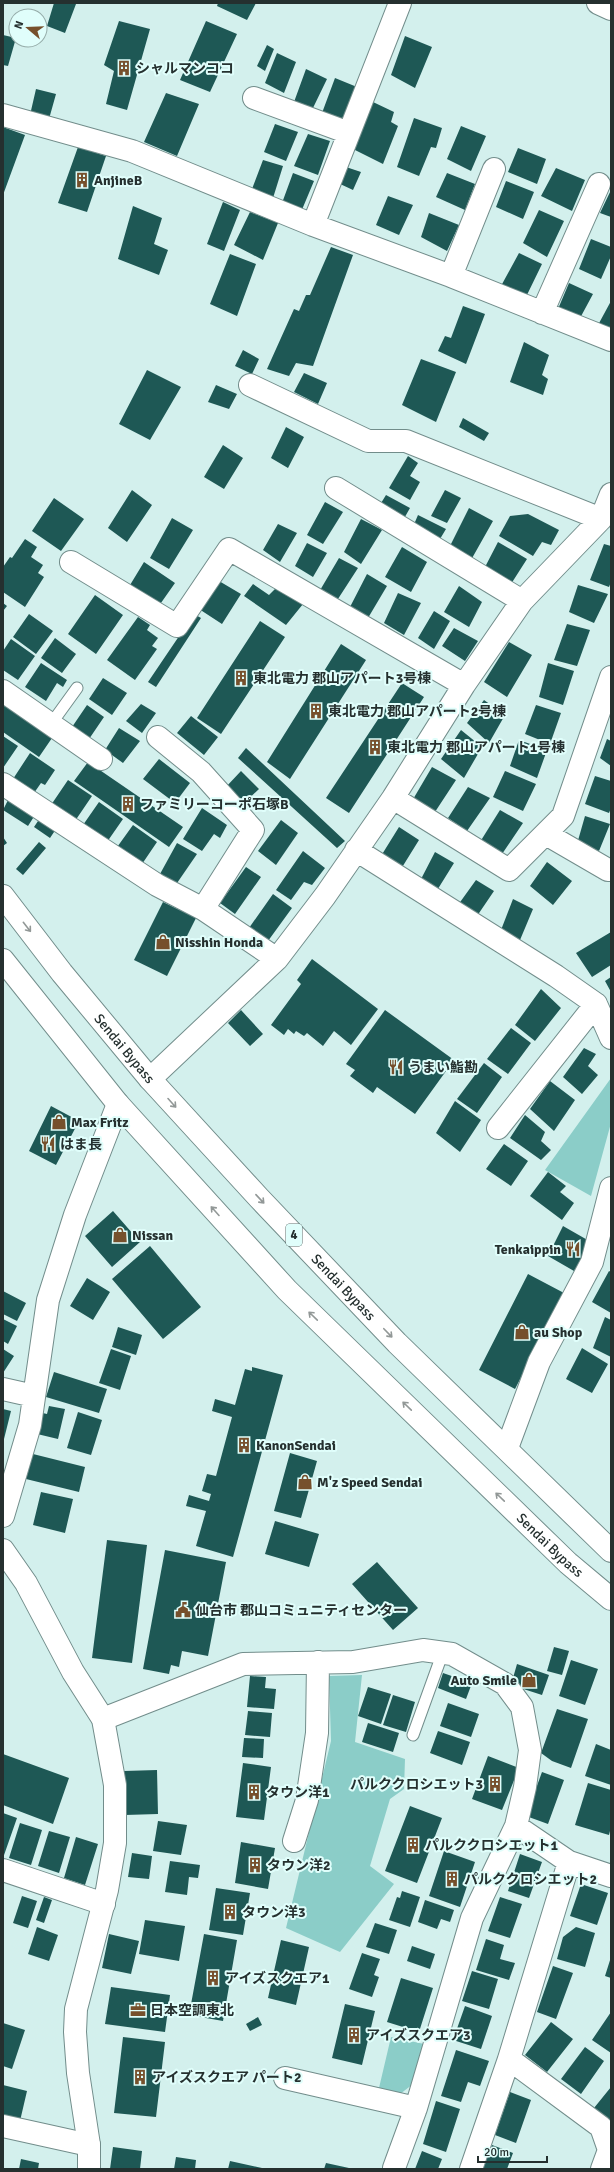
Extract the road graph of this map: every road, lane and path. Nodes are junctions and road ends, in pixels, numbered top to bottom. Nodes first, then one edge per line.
1 (400, 3) edge
2 (598, 3) edge
3 (611, 9) edge
4 (254, 98) dead end
5 (3, 115) edge
6 (349, 133) junction
7 (494, 169) dead end
8 (599, 184) dead end
9 (313, 225) junction
10 (451, 276) junction
11 (542, 313) junction
12 (611, 340) edge
13 (250, 385) dead end
14 (336, 488) dead end
15 (611, 494) edge
16 (601, 519) junction
17 (72, 562) dead end
18 (522, 602) junction
19 (611, 677) edge
20 (464, 685) junction
21 (77, 688) dead end
22 (3, 691) edge
23 (51, 724) junction
24 (158, 737) dead end
25 (101, 760) dead end
26 (3, 784) edge
27 (393, 798) junction
28 (546, 834) junction
29 (356, 850) junction
30 (611, 870) edge
31 (3, 896) edge
32 (203, 909) junction
33 (277, 959) junction
34 (3, 960) edge
35 (596, 1004) junction
36 (611, 1038) edge
37 (150, 1079) junction
38 (118, 1104) junction
39 (498, 1128) dead end
40 (611, 1188) edge
41 (3, 1389) edge
42 (34, 1396) junction
43 (507, 1448) junction
44 (3, 1516) edge
45 (3, 1550) edge
46 (611, 1550) edge
47 (611, 1599) edge
48 (443, 1652) junction
49 (318, 1662) junction
50 (103, 1719) junction
51 (413, 1736) dead end
52 (516, 1826) junction
53 (294, 1841) dead end
54 (569, 1862) junction
55 (3, 1870) edge
56 (611, 1876) edge
57 (104, 1904) junction
58 (509, 2059) junction
59 (285, 2078) dead end
60 (416, 2108) junction
61 (3, 2126) edge
62 (89, 2145) junction
63 (394, 2168) edge
64 (88, 2169) edge
65 (471, 2169) edge
66 (602, 2169) edge

1 - 6 main road
2 - 3 main road
4 - 6 main road
5 - 9 main road
6 - 9 main road
7 - 10 main road
8 - 11 main road
9 - 10 main road
10 - 11 main road
11 - 12 main road
13 - 16 main road
14 - 18 main road
15 - 16 main road
16 - 18 main road
17 - 20 main road
18 - 20 main road
19 - 28 main road
20 - 27 main road
21 - 23 lane
22 - 23 main road
23 - 25 main road
24 - 32 main road
26 - 32 main road
27 - 28 main road
27 - 29 main road
28 - 30 main road
29 - 33 main road
29 - 35 main road
31 -> 37 main road, Sendai Bypass / 4
32 - 33 main road
33 - 37 main road
34 - 38 main road, Sendai Bypass
35 - 36 main road
35 - 39 main road
37 -> 43 main road, Sendai Bypass / 4
38 - 42 main road
47 -> 38 main road, Sendai Bypass
40 - 43 main road
41 - 42 main road
42 - 44 main road
43 - 46 main road, Sendai Bypass / 4
45 - 50 main road
48 - 49 main road
48 - 51 lane
48 - 52 main road
49 - 50 main road
49 - 53 main road
50 - 57 main road
52 - 54 main road
52 - 60 main road
54 - 56 main road
54 - 58 main road
55 - 57 main road
57 - 62 main road
58 - 65 main road
58 - 66 main road
59 - 60 main road
60 - 63 main road
61 - 62 main road
62 - 64 main road

